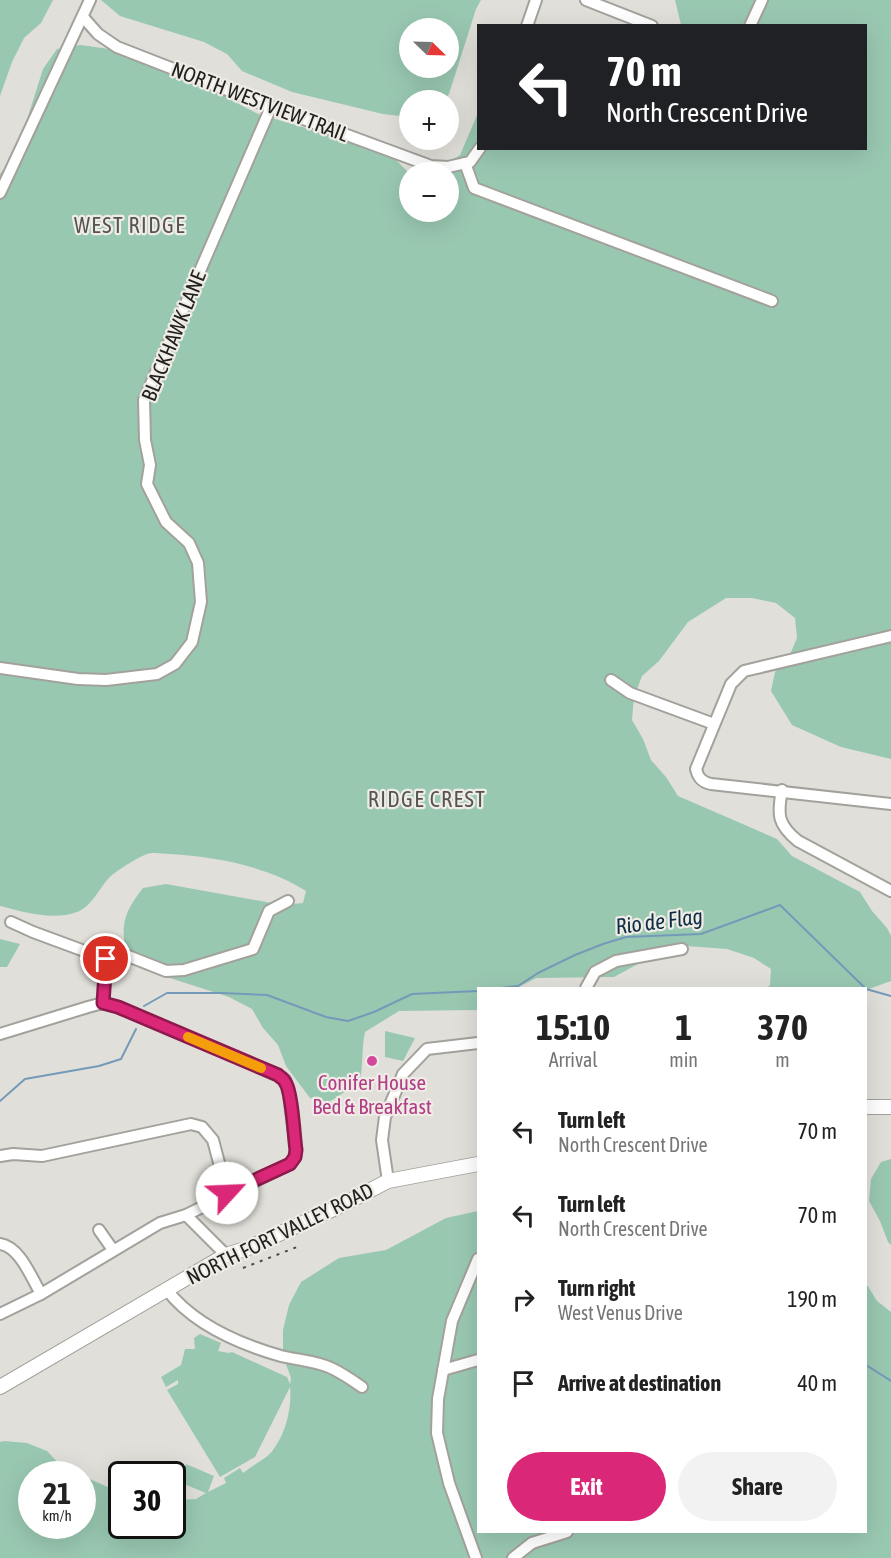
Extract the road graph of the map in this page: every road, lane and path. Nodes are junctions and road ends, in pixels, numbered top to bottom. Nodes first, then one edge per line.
1 (90, 0) edge
2 (536, 0) edge
3 (586, 0) edge
4 (762, 0) edge
5 (83, 16) junction
6 (528, 24) edge
7 (647, 24) edge
8 (751, 24) edge
9 (271, 107) junction
10 (479, 150) edge
11 (465, 163) junction
12 (0, 193) edge
13 (772, 302) dead end
14 (891, 636) edge
15 (0, 668) edge
16 (611, 680) dead end
17 (714, 724) junction
18 (782, 790) junction
19 (891, 804) edge
20 (891, 891) edge
21 (288, 901) dead end
22 (11, 922) dead end
23 (682, 949) dead end
24 (106, 959) junction
25 (587, 987) edge
26 (103, 1003) junction
27 (0, 1034) edge
28 (477, 1043) edge
29 (867, 1107) edge
30 (891, 1107) edge
31 (0, 1156) edge
32 (477, 1164) edge
33 (388, 1181) junction
34 (227, 1193) junction
35 (186, 1215) junction
36 (99, 1230) dead end
37 (0, 1244) edge
38 (113, 1250) junction
39 (226, 1255) junction
40 (477, 1260) edge
41 (167, 1290) junction
42 (41, 1294) junction
43 (0, 1314) edge
44 (477, 1360) edge
45 (443, 1370) junction
46 (363, 1387) dead end
47 (0, 1388) edge
48 (564, 1533) edge
49 (476, 1558) edge
50 (513, 1558) edge

1 - 5 street
2 - 6 street
3 - 7 street
4 - 8 street
5 - 9 street, NORTH WESTVIEW TRAIL
5 - 12 street
9 - 11 street, NORTH WESTVIEW TRAIL
9 - 15 street, BLACKHAWK LANE
10 - 11 street
11 - 13 street
14 - 17 street
16 - 17 street
17 - 18 street
18 - 19 street
18 - 20 street
21 - 24 street
22 - 24 street
23 - 25 street
24 - 26 street
26 - 27 street
26 - 34 street
28 - 33 street
29 - 30 main road
31 - 34 street
32 - 33 main road, NORTH FORT VALLEY ROAD
33 - 39 main road, NORTH FORT VALLEY ROAD
34 - 35 street
35 - 38 street
35 - 39 street
36 - 38 street
37 - 42 street
38 - 42 street
39 - 41 main road, NORTH FORT VALLEY ROAD
40 - 45 street
41 - 46 street
41 - 47 main road, NORTH FORT VALLEY ROAD
42 - 43 street
44 - 45 street
45 - 49 street
48 - 50 street

